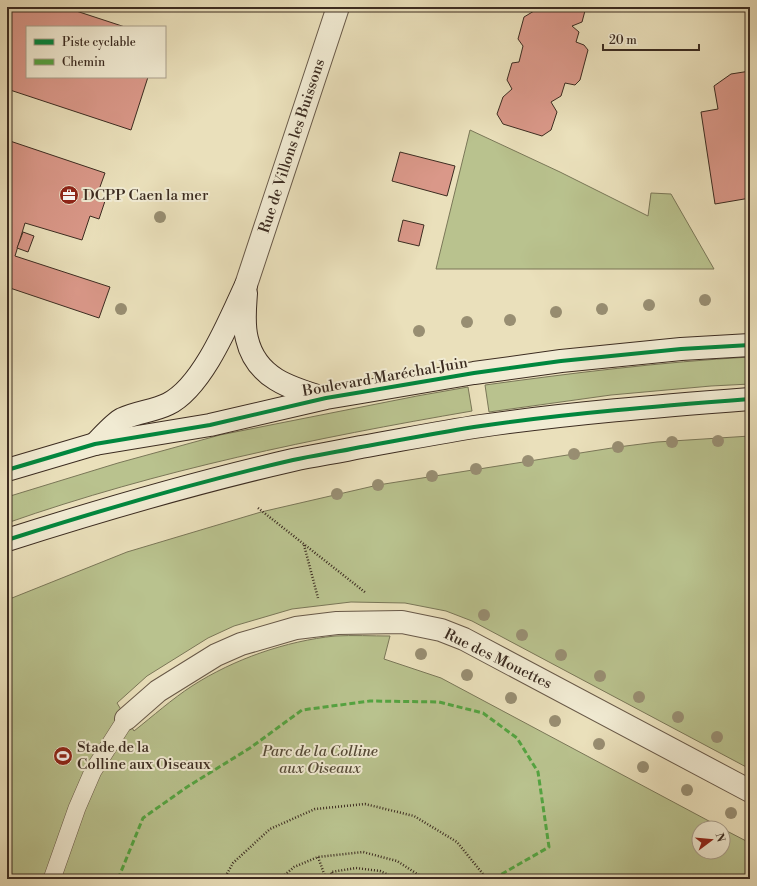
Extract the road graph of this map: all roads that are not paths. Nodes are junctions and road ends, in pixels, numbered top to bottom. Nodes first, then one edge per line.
1 (338, 7) edge
2 (246, 285) junction
3 (750, 345) edge
4 (326, 398) junction
5 (750, 399) edge
6 (95, 444) junction
7 (7, 470) edge
8 (7, 540) edge
9 (126, 719) joint
10 (750, 791) edge
11 (52, 879) edge

1 - 2 main road, Rue de Villons les Buissons
2 - 4 main road
2 - 6 main road
3 - 4 main road, Boulevard Maréchal Juin
4 - 6 main road, Boulevard Maréchal Juin
5 - 8 main road
6 - 7 main road, Boulevard Maréchal Juin
9 - 10 main road, Rue des Mouettes
9 - 11 lane

